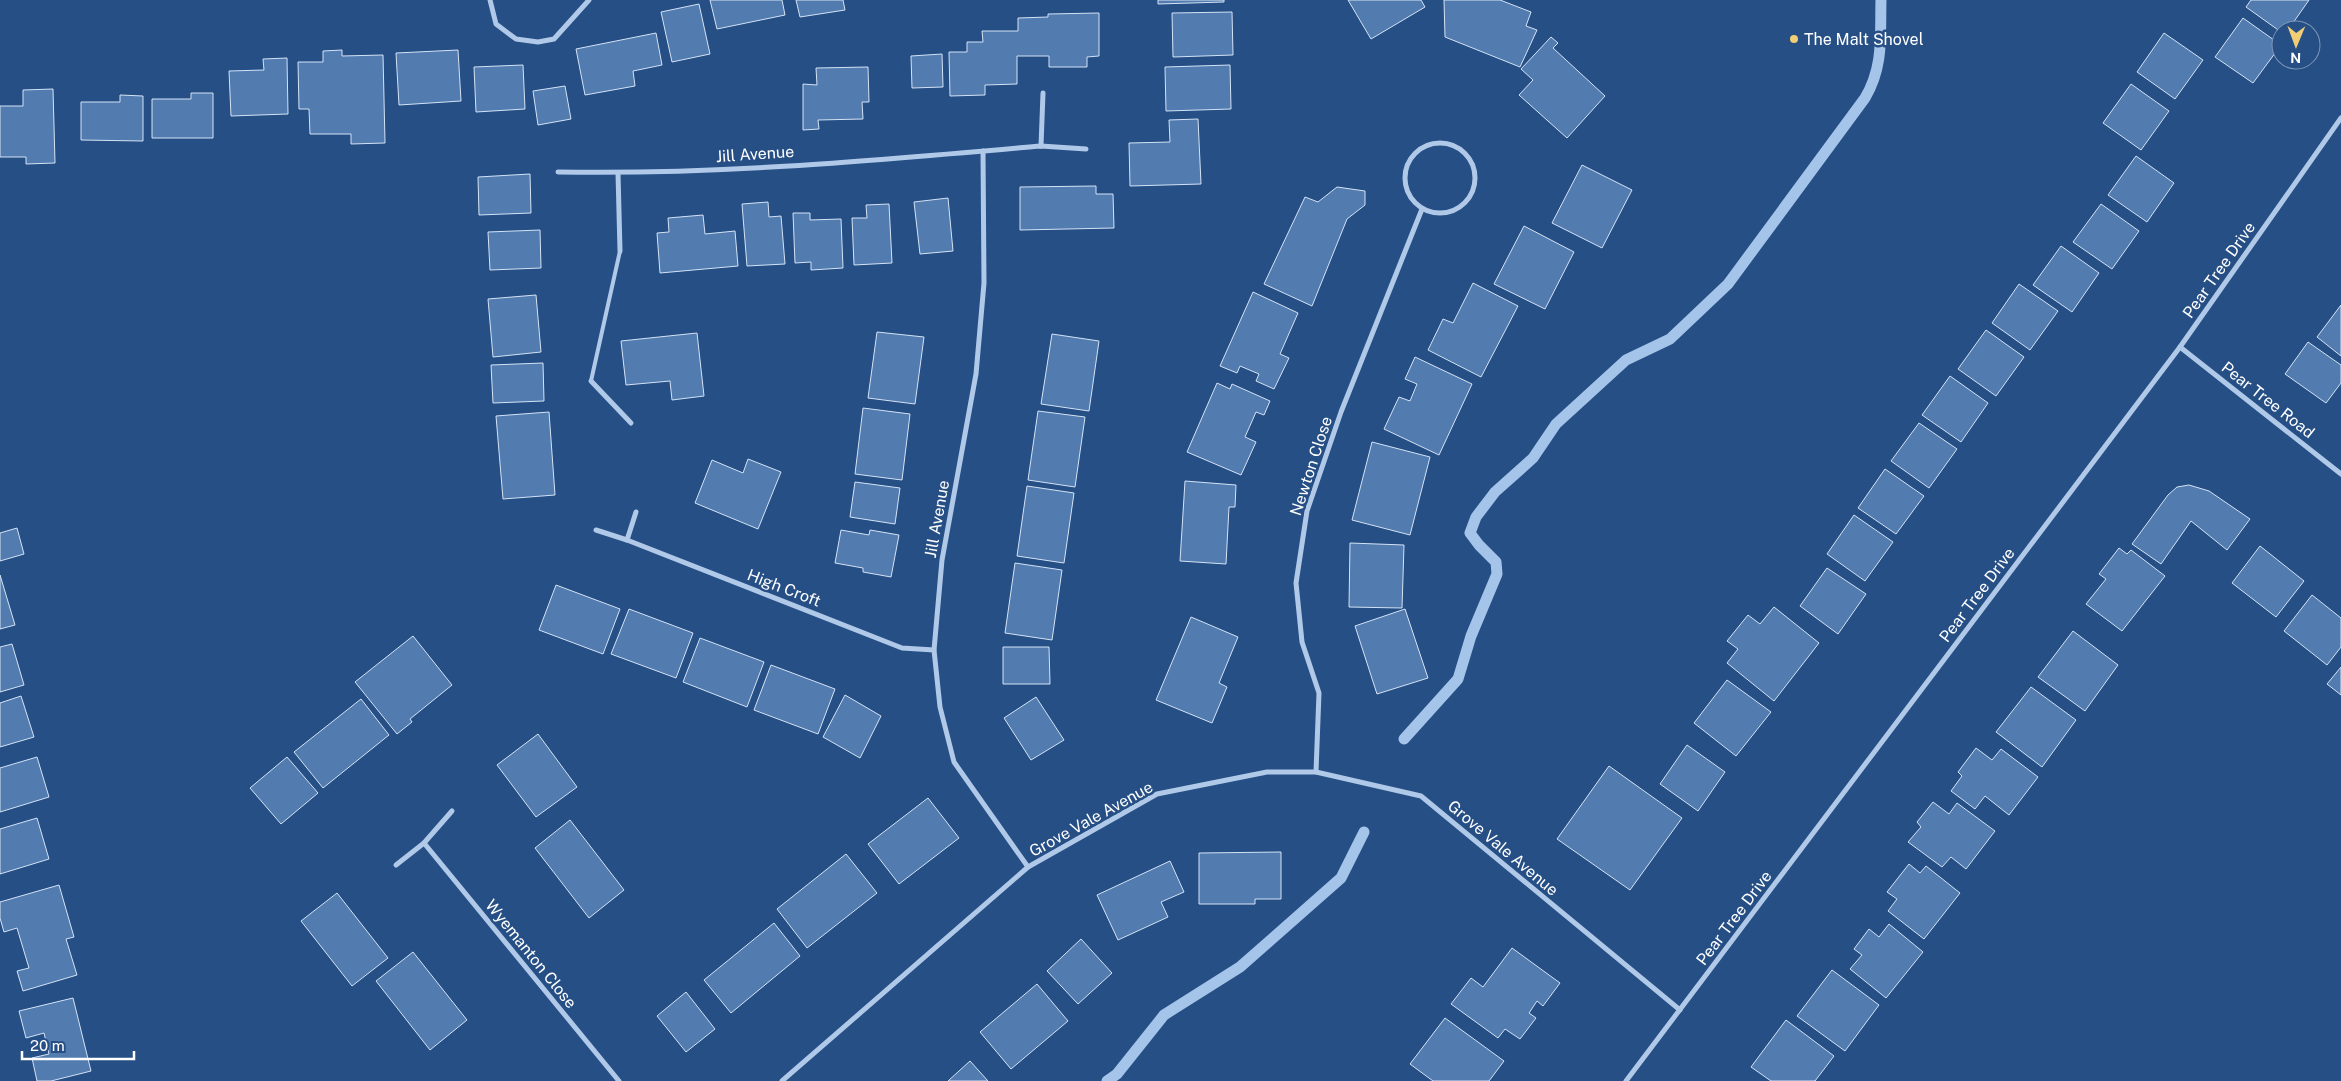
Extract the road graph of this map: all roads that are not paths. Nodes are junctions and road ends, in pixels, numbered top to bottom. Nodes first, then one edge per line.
1 (490, 0) edge
2 (588, 0) edge
3 (1043, 93) dead end
4 (2341, 118) edge
5 (1041, 146) junction
6 (1086, 149) dead end
7 (983, 151) junction
8 (558, 172) dead end
9 (618, 173) junction
10 (1422, 209) junction
11 (620, 251) joint
12 (2180, 347) junction
13 (591, 381) joint
14 (631, 422) dead end
15 (2341, 474) edge
16 (636, 512) dead end
17 (596, 530) dead end
18 (627, 540) junction
19 (934, 650) junction
20 (1316, 772) junction
21 (452, 810) dead end
22 (424, 843) junction
23 (396, 865) dead end
24 (1028, 867) junction
25 (1680, 1010) junction
26 (619, 1081) edge
27 (782, 1081) edge
28 (1626, 1081) edge

1 - 2 street
3 - 5 street
4 - 12 street, Pear Tree Drive
5 - 6 street, Jill Avenue
5 - 7 street, Jill Avenue
7 - 9 street, Jill Avenue
7 - 19 street, Jill Avenue
8 - 9 street, Jill Avenue
9 - 11 street
10 - 10 street
10 - 20 street, Newton Close
11 - 13 lane
12 - 15 street, Pear Tree Road
12 - 25 street, Pear Tree Drive
13 - 14 street
16 - 18 street
17 - 18 street, High Croft
18 - 19 street, High Croft
19 - 24 street, Jill Avenue
20 - 24 street, Grove Vale Avenue
20 - 25 street, Grove Vale Avenue
21 - 22 street
22 - 23 street
22 - 26 street, Wyemanton Close
24 - 27 street, Grove Vale Avenue
25 - 28 street, Pear Tree Drive

